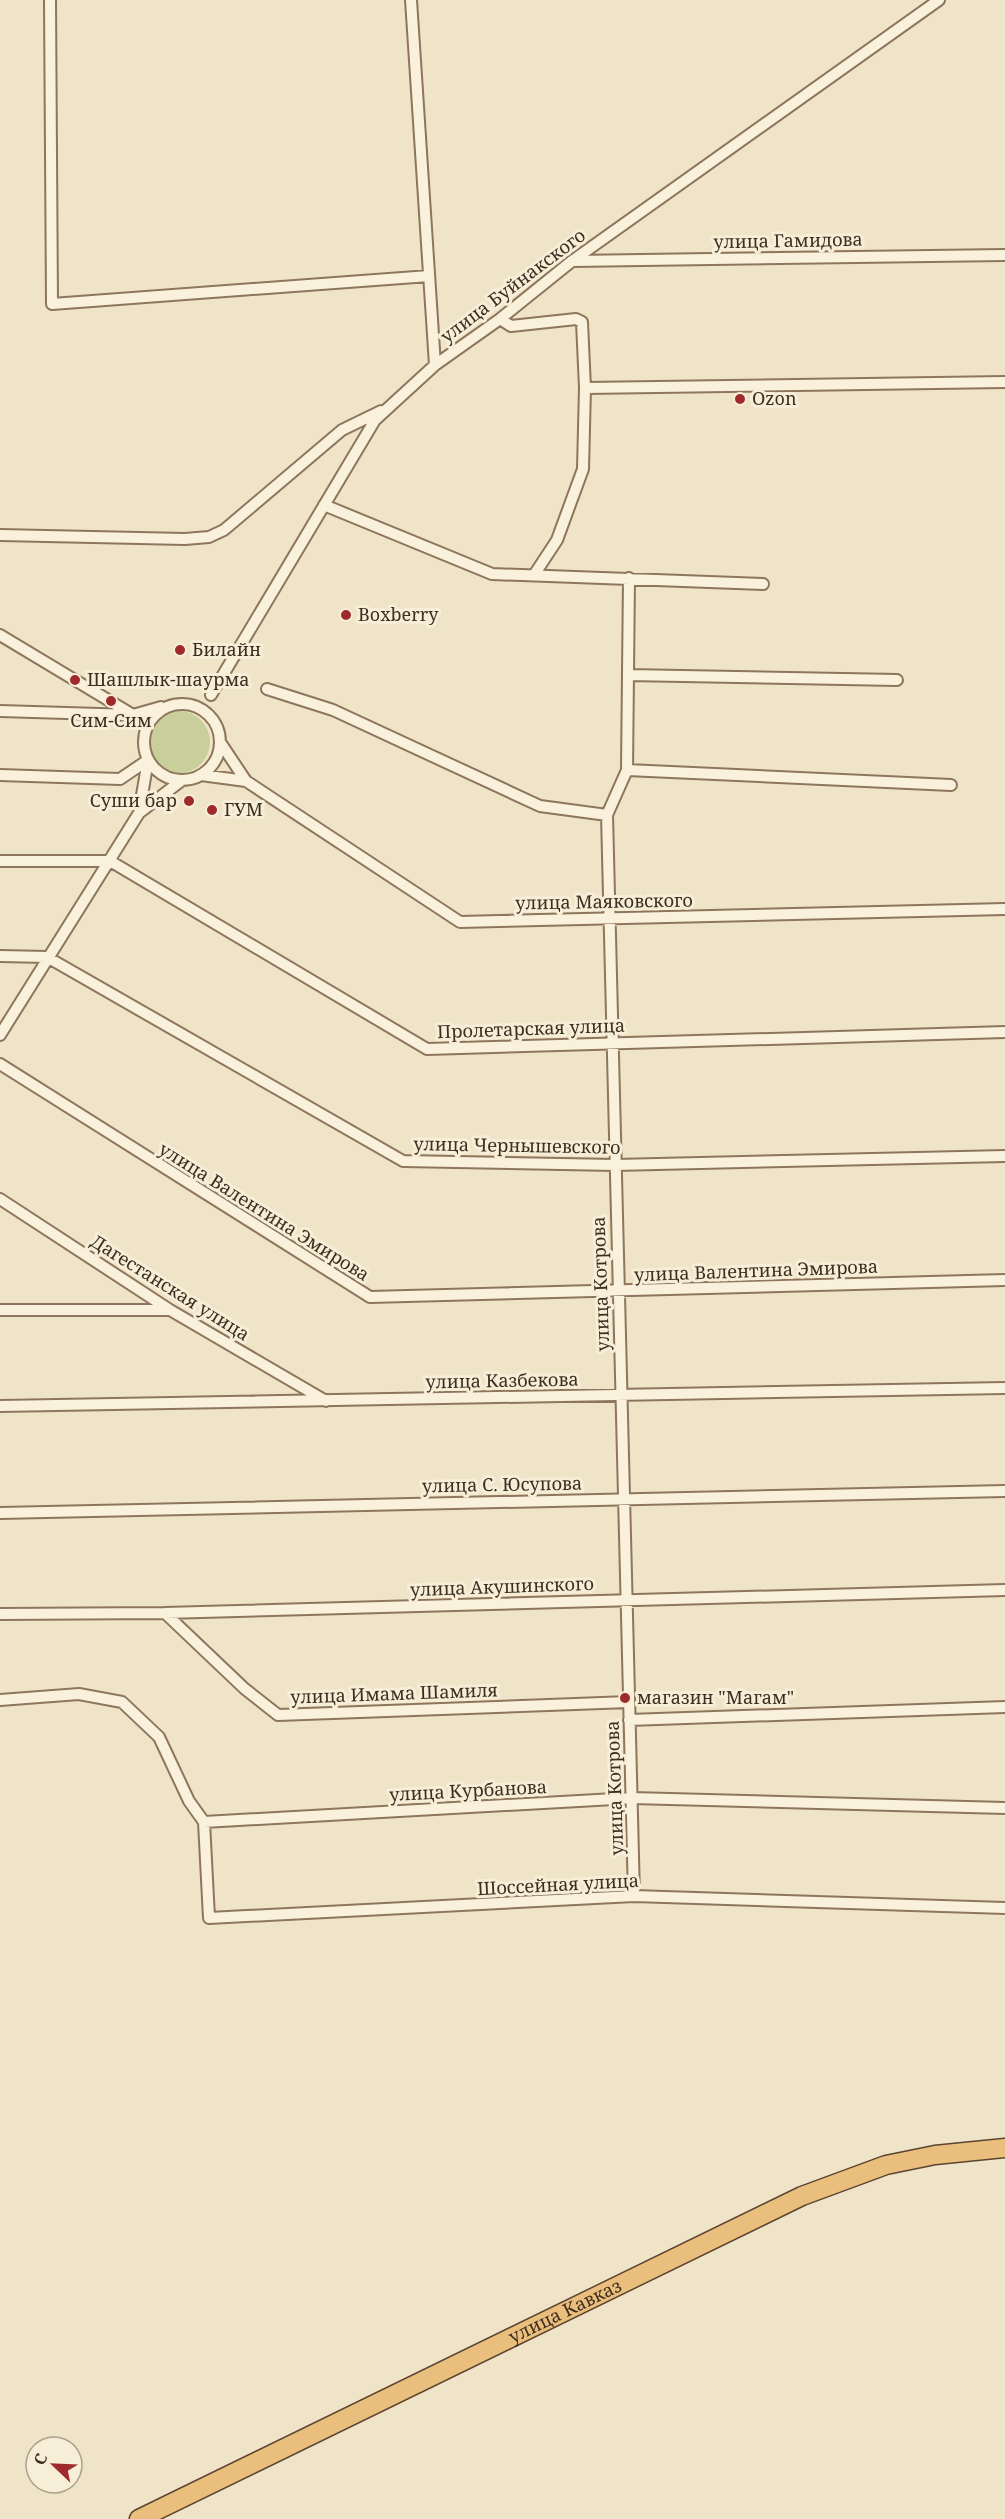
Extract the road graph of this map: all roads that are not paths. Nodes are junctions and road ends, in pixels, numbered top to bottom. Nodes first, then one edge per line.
1 (50, 0) edge
2 (411, 0) edge
3 (939, 0) edge
4 (1005, 255) edge
5 (572, 261) junction
6 (429, 276) junction
7 (500, 319) junction
8 (435, 364) junction
9 (1005, 382) edge
10 (585, 388) junction
11 (389, 407) junction
12 (324, 505) junction
13 (0, 535) edge
14 (534, 576) junction
15 (629, 578) junction
16 (763, 584) dead end
17 (0, 635) edge
18 (628, 675) junction
19 (897, 680) dead end
20 (267, 689) dead end
21 (211, 695) junction
22 (179, 703) junction
23 (166, 706) junction
24 (0, 711) edge
25 (133, 715) junction
26 (213, 719) junction
27 (143, 738) junction
28 (220, 742) junction
29 (148, 760) junction
30 (627, 770) junction
31 (0, 775) edge
32 (201, 775) junction
33 (181, 781) junction
34 (246, 782) junction
35 (951, 785) dead end
36 (139, 813) junction
37 (607, 815) junction
38 (0, 861) edge
39 (110, 861) junction
40 (1005, 909) edge
41 (608, 919) junction
42 (0, 956) edge
43 (47, 957) junction
44 (1005, 1032) edge
45 (0, 1035) edge
46 (612, 1044) junction
47 (0, 1064) edge
48 (1005, 1156) edge
49 (615, 1165) junction
50 (0, 1198) edge
51 (1005, 1280) edge
52 (618, 1291) junction
53 (0, 1310) edge
54 (170, 1310) junction
55 (1005, 1388) edge
56 (621, 1395) junction
57 (326, 1401) junction
58 (0, 1406) edge
59 (1005, 1491) edge
60 (623, 1499) junction
61 (0, 1513) edge
62 (1005, 1590) edge
63 (626, 1599) junction
64 (165, 1613) junction
65 (0, 1614) edge
66 (0, 1700) edge
67 (628, 1702) junction
68 (1005, 1707) edge
69 (629, 1720) junction
70 (632, 1798) junction
71 (1005, 1808) edge
72 (204, 1822) junction
73 (634, 1896) junction
74 (1005, 1908) edge
75 (1005, 2148) edge
76 (139, 2519) edge

1 - 6 street
2 - 6 street
3 - 5 street, улица Буйнакского
4 - 5 street, улица Гамидова
5 - 7 street, улица Буйнакского
6 - 8 street
7 - 8 street, улица Буйнакского
7 - 10 street
8 - 11 street, улица Буйнакского
9 - 10 street
10 - 14 street
11 - 12 street, улица Буйнакского
11 - 13 street
12 - 14 street
12 - 21 street, улица Буйнакского
14 - 15 street
15 - 16 street
15 - 18 street, улица Котрова
17 - 25 street
18 - 19 street
18 - 30 street, улица Котрова
20 - 37 street
21 - 22 street
21 - 26 street
22 - 23 street
22 - 26 street
23 - 25 street
23 - 27 street
24 - 25 street
25 - 27 street
26 - 28 street
27 - 29 street
28 - 32 street
28 - 34 street
29 - 31 street
29 - 33 street
29 - 36 street
30 - 35 street
30 - 37 street, улица Котрова
32 - 33 street
32 - 34 street
33 - 36 street
34 - 41 street, улица Маяковского
36 - 39 street
37 - 41 street, улица Котрова
38 - 39 street
39 - 43 street
39 - 46 street, Пролетарская улица
40 - 41 street, улица Маяковского
41 - 46 street, улица Котрова
42 - 43 street
43 - 45 street
43 - 49 street, улица Чернышевского
44 - 46 street, Пролетарская улица
46 - 49 street, улица Котрова
47 - 52 street, улица Валентина Эмирова
48 - 49 street, улица Чернышевского
49 - 52 street, улица Котрова
50 - 54 street, Дагестанская улица
51 - 52 street, улица Валентина Эмирова
52 - 56 street, улица Котрова
53 - 54 street
54 - 57 street, Дагестанская улица
55 - 56 street, улица Казбекова
56 - 57 street, улица Казбекова
56 - 60 street, улица Котрова
57 - 58 street, улица Казбекова
59 - 60 street, улица С. Юсупова
60 - 61 street, улица С. Юсупова
60 - 63 street, улица Котрова
62 - 63 street, улица Акушинского
63 - 64 street, улица Акушинского
63 - 67 street, улица Котрова
64 - 65 street, улица Акушинского
64 - 67 street, улица Имама Шамиля
66 - 72 street
67 - 69 street, улица Котрова
68 - 69 street
69 - 70 street, улица Котрова
70 - 71 street, улица Курбанова
70 - 72 street, улица Курбанова
70 - 73 street, улица Котрова
72 - 73 street, Шоссейная улица
73 - 74 street, Шоссейная улица
75 - 76 highway, улица Кавказ

